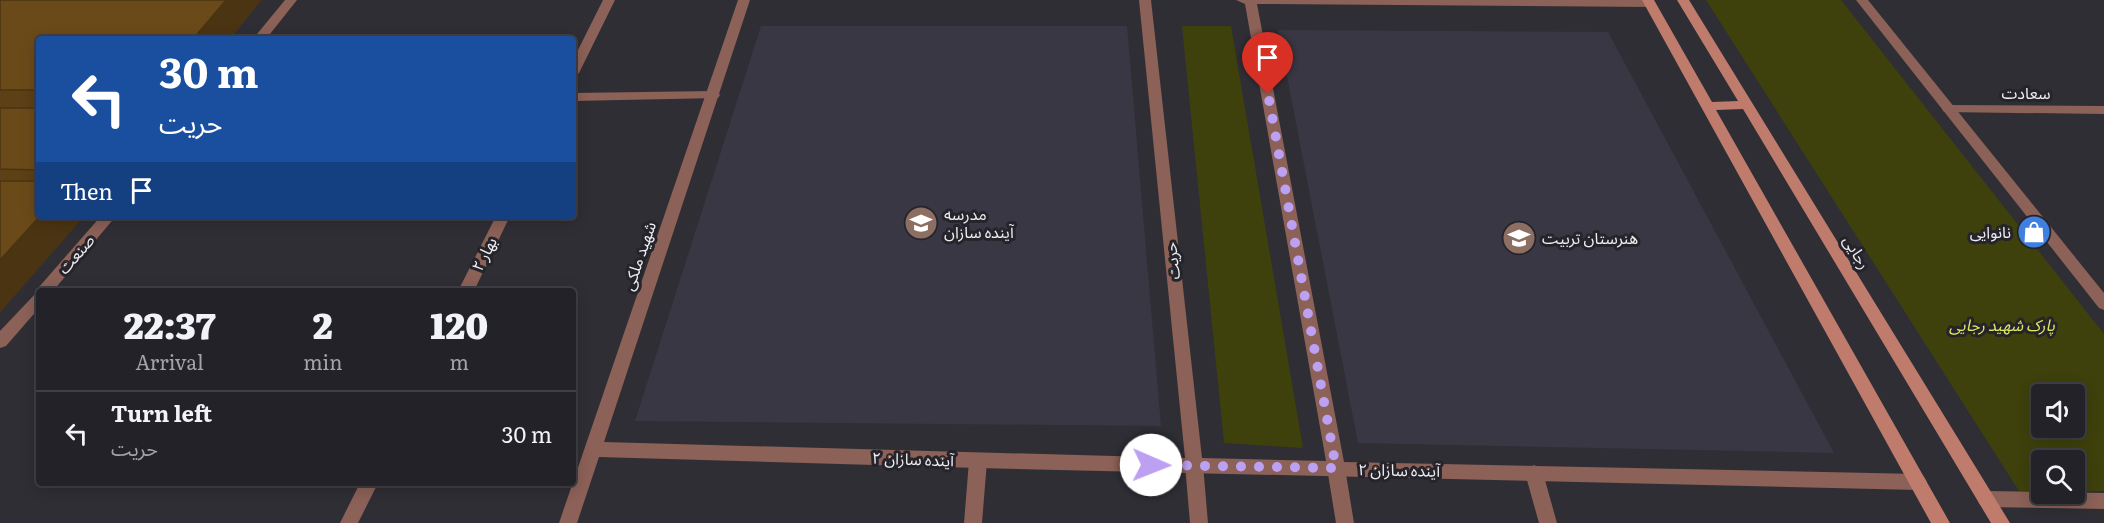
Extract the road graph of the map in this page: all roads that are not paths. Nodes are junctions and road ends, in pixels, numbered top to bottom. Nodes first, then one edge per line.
1 (291, 0) edge
2 (609, 0) edge
3 (744, 0) edge
4 (1145, 0) edge
5 (1242, 0) edge
6 (1250, 0) edge
7 (1683, 0) edge
8 (1862, 0) edge
9 (1383, 1) edge
10 (1509, 1) edge
11 (1649, 2) edge
12 (261, 36) edge
13 (579, 48) edge
14 (713, 95) junction
15 (576, 97) edge
16 (1706, 105) junction
17 (1746, 105) junction
18 (1949, 109) junction
19 (2104, 110) edge
20 (106, 219) edge
21 (502, 219) edge
22 (47, 288) edge
23 (467, 288) edge
24 (36, 300) edge
25 (2104, 304) edge
26 (0, 342) edge
27 (593, 449) junction
28 (978, 461) junction
29 (1194, 465) junction
30 (1336, 468) junction
31 (1534, 473) junction
32 (1918, 482) junction
33 (368, 486) edge
34 (1986, 499) junction
35 (2104, 501) edge
36 (349, 523) edge
37 (568, 523) edge
38 (973, 523) edge
39 (1199, 523) edge
40 (1345, 523) edge
41 (1548, 523) edge
42 (1941, 523) edge
43 (2001, 523) edge

1 - 12 street
2 - 13 street
3 - 14 street, شهید ملکی
4 - 29 street, حریت
5 - 6 street
6 - 9 street
6 - 30 street
7 - 17 main road, رجایی
8 - 18 street
9 - 10 street
10 - 11 street
11 - 16 main road
14 - 15 street
14 - 27 street, شهید ملکی
16 - 17 main road
16 - 32 main road
17 - 34 main road, رجایی
18 - 19 street, سعادت
18 - 25 street
20 - 22 street, صنعت
21 - 23 street, بهار ۲
24 - 26 street
27 - 28 street, آینده سازان ۲
27 - 37 street, شهید ملکی
28 - 29 street, آینده سازان ۲
28 - 38 street
29 - 30 street, آینده سازان ۲
29 - 39 street, حریت
30 - 31 street, آینده سازان ۲
30 - 40 street
31 - 32 street, آینده سازان ۲
31 - 41 street
32 - 42 main road
33 - 36 street
34 - 35 street
34 - 43 main road, رجایی

